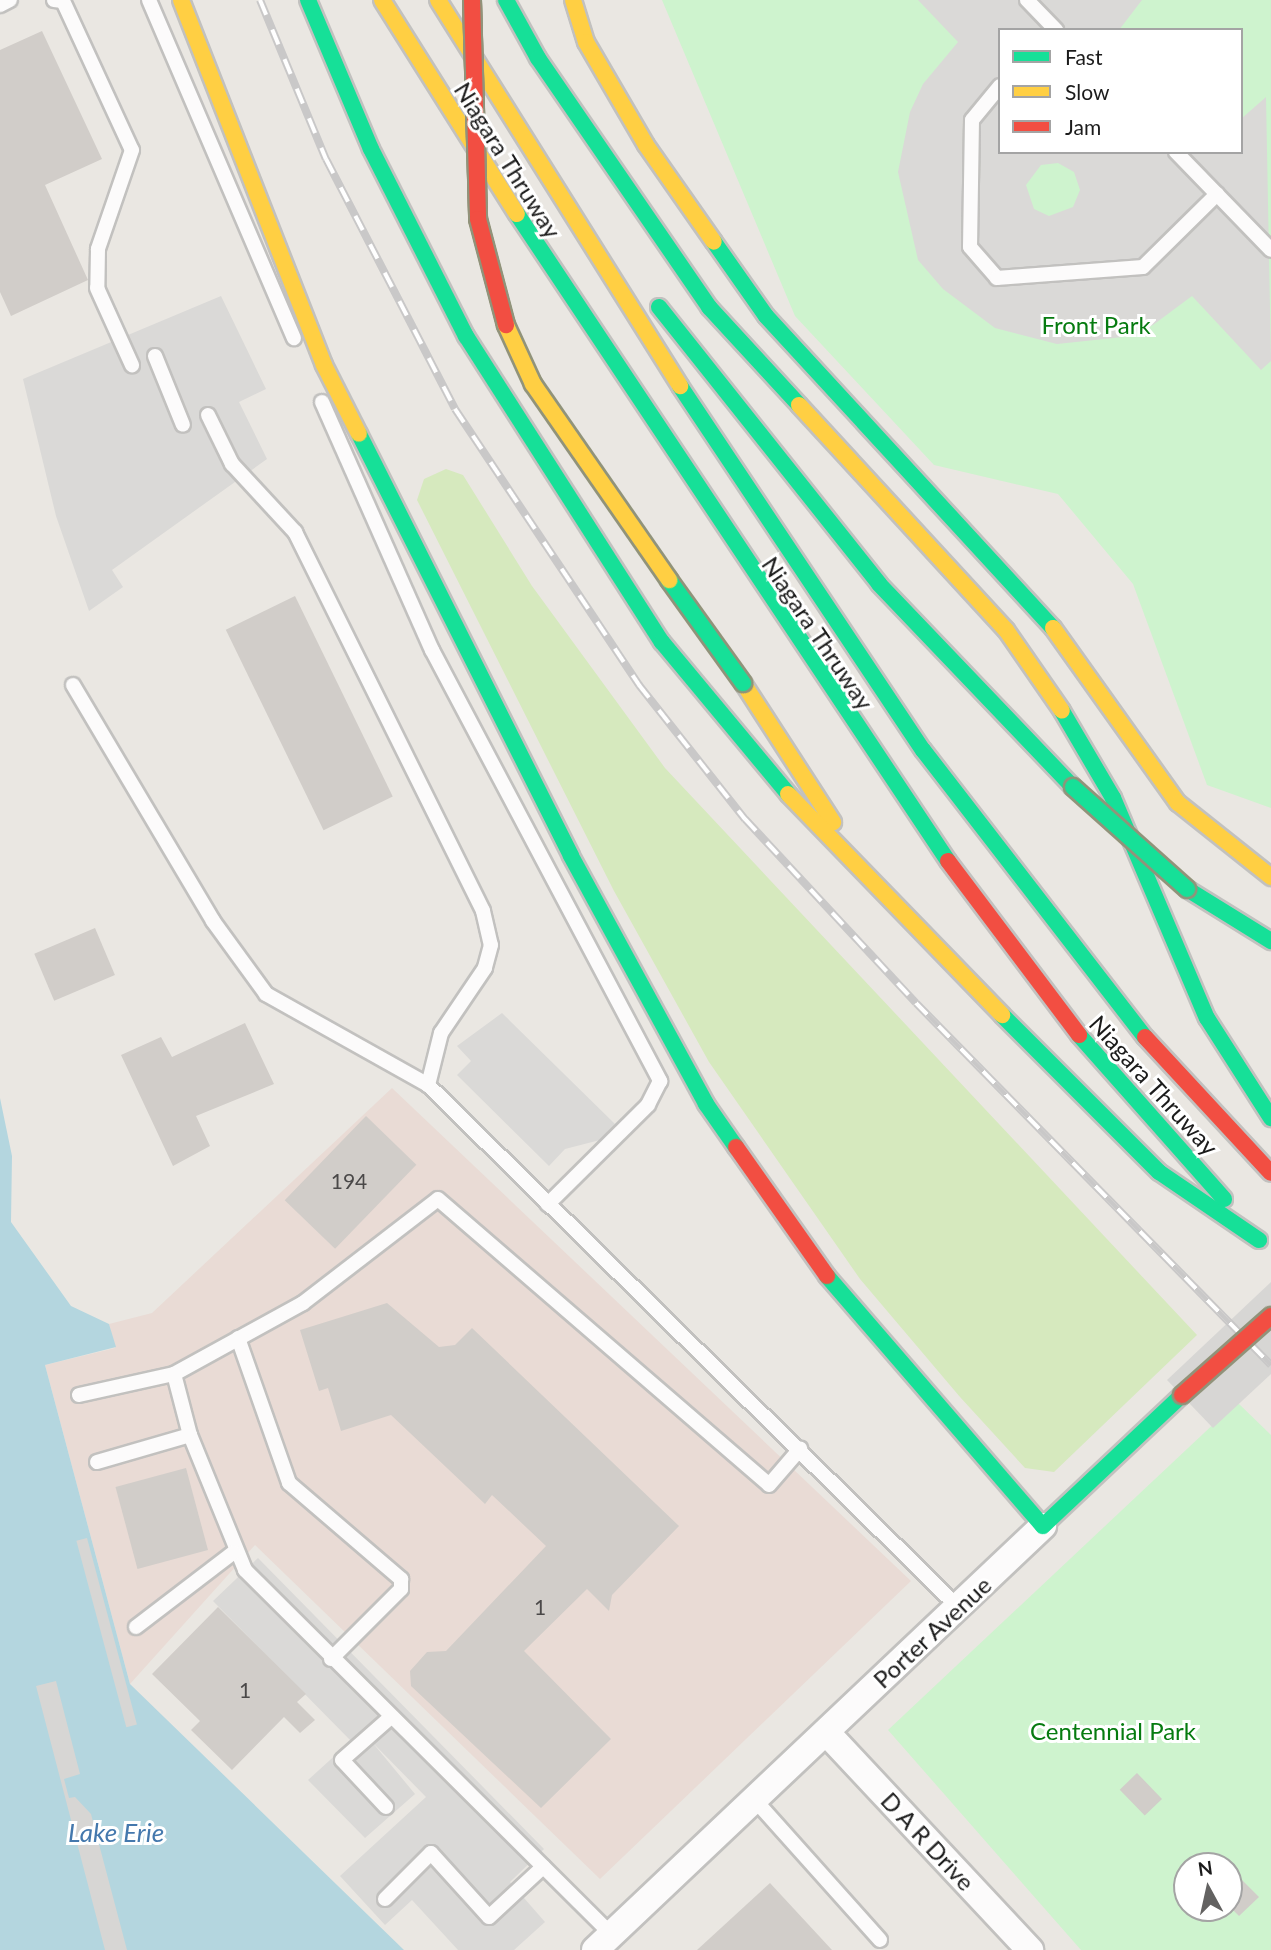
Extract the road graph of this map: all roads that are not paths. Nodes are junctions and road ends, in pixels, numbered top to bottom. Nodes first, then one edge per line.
1 (10, 0) edge
2 (54, 0) edge
3 (149, 0) edge
4 (181, 0) edge
5 (308, 0) edge
6 (382, 0) edge
7 (438, 0) edge
8 (472, 0) edge
9 (506, 0) edge
10 (573, 0) edge
11 (1027, 0) edge
12 (0, 5) edge
13 (534, 8) dead end
14 (1051, 28) edge
15 (998, 88) edge
16 (595, 139) junction
17 (1178, 154) edge
18 (1217, 194) junction
19 (564, 202) junction
20 (1271, 250) edge
21 (628, 267) dead end
22 (645, 287) dead end
23 (155, 356) dead end
24 (132, 365) dead end
25 (208, 415) dead end
26 (183, 425) dead end
27 (74, 685) dead end
28 (853, 858) junction
29 (1271, 877) edge
30 (1271, 941) edge
31 (428, 1085) junction
32 (1271, 1118) edge
33 (1271, 1173) edge
34 (548, 1204) junction
35 (1259, 1240) junction
36 (1271, 1252) edge
37 (1271, 1315) edge
38 (238, 1338) junction
39 (174, 1374) junction
40 (79, 1395) dead end
41 (190, 1435) junction
42 (800, 1449) junction
43 (97, 1462) dead end
44 (1044, 1526) junction
45 (234, 1552) junction
46 (958, 1606) junction
47 (136, 1627) dead end
48 (331, 1659) junction
49 (391, 1717) junction
50 (826, 1732) junction
51 (754, 1800) junction
52 (386, 1808) dead end
53 (543, 1867) junction
54 (385, 1899) dead end
55 (880, 1940) dead end
56 (603, 1942) edge
57 (1030, 1950) edge

1 - 12 lane
2 - 24 lane
3 - 34 lane
4 - 44 main road
5 - 28 main road
6 - 35 main road, Niagara Thruway
7 - 19 main road, Niagara Thruway
8 - 28 main road, bridge
9 - 16 main road
10 - 29 main road
11 - 14 lane
13 - 16 main road
15 - 18 lane
16 - 32 main road
17 - 18 lane
18 - 20 lane
19 - 21 main road
19 - 33 main road, Niagara Thruway
22 - 30 main road, bridge
23 - 26 lane
25 - 31 lane
27 - 31 lane
28 - 35 main road
31 - 34 lane
34 - 42 lane
35 - 36 main road, Niagara Thruway
37 - 44 main road, Porter Avenue, bridge
38 - 39 lane
38 - 42 lane
38 - 48 lane
39 - 40 lane
39 - 41 lane
41 - 43 lane
41 - 45 lane
42 - 46 lane
44 - 46 street, Porter Avenue
45 - 47 lane
45 - 48 lane
46 - 50 street, Porter Avenue
48 - 49 lane
49 - 52 lane
49 - 53 lane
50 - 51 street, Porter Avenue
50 - 57 street, D A R Drive
51 - 55 lane
51 - 56 street, Porter Avenue
53 - 54 lane
53 - 56 lane

